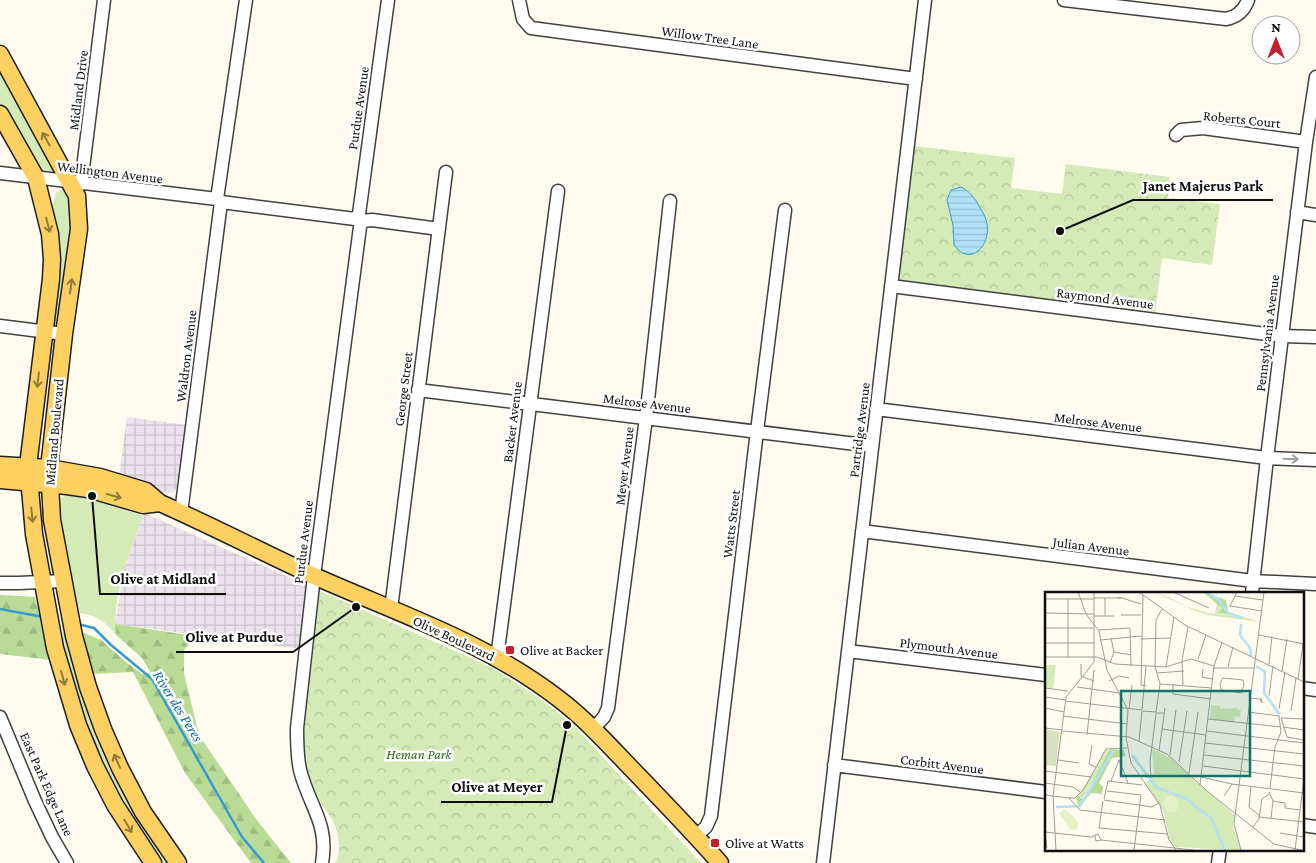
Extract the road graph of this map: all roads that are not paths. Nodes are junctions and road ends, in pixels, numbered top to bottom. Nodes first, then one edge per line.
1 (104, 0) edge
2 (246, 0) edge
3 (388, 0) edge
4 (519, 0) edge
5 (926, 0) edge
6 (1064, 0) edge
7 (1248, 0) edge
8 (0, 54) edge
9 (1316, 78) edge
10 (916, 79) junction
11 (0, 114) edge
12 (1176, 134) dead end
13 (1306, 142) junction
14 (446, 172) dead end
15 (0, 173) edge
16 (36, 178) junction
17 (76, 183) junction
18 (558, 191) dead end
19 (219, 201) junction
20 (670, 201) dead end
21 (785, 210) dead end
22 (1297, 212) junction
23 (1316, 215) edge
24 (359, 220) junction
25 (439, 229) junction
26 (891, 286) junction
27 (0, 326) edge
28 (44, 331) junction
29 (64, 334) junction
30 (1282, 336) junction
31 (1316, 337) edge
32 (418, 390) junction
33 (530, 404) junction
34 (876, 409) junction
35 (646, 418) junction
36 (757, 431) junction
37 (872, 446) junction
38 (1266, 458) junction
39 (1316, 460) edge
40 (0, 465) edge
41 (28, 475) junction
42 (49, 476) junction
43 (0, 480) edge
44 (181, 512) junction
45 (862, 531) junction
46 (314, 576) junction
47 (63, 581) junction
48 (0, 583) edge
49 (1316, 584) edge
50 (1252, 587) edge
51 (45, 590) junction
52 (391, 609) junction
53 (848, 651) junction
54 (497, 658) junction
55 (1045, 675) edge
56 (0, 717) edge
57 (593, 729) junction
58 (834, 765) junction
59 (1045, 792) edge
60 (696, 836) junction
61 (1220, 850) edge
62 (67, 863) edge
63 (153, 863) edge
64 (178, 863) edge
65 (322, 863) edge
66 (720, 863) edge
67 (823, 863) edge
68 (1218, 863) edge

1 - 17 street, Midland Drive
2 - 19 street, Waldron Avenue
3 - 24 street, Purdue Avenue
4 - 10 street, Willow Tree Lane
5 - 10 street, Partridge Avenue
6 - 7 street
17 -> 8 main road, Midland Boulevard
9 - 13 street, Pennsylvania Avenue
10 - 26 street, Partridge Avenue
11 - 16 main road, Midland Boulevard
12 - 13 street, Roberts Court
13 - 22 street, Pennsylvania Avenue
14 - 25 street, George Street
15 - 16 street, Wellington Avenue
16 - 17 street, Wellington Avenue
16 -> 28 main road, Midland Boulevard
17 - 19 street, Wellington Avenue
29 -> 17 main road, Midland Boulevard
18 - 33 street, Backer Avenue
19 - 24 street, Wellington Avenue
19 - 44 street, Waldron Avenue
20 - 35 street, Meyer Avenue
21 - 36 street, Watts Street
22 - 23 street
22 - 30 street, Pennsylvania Avenue
24 - 25 street, Wellington Avenue
24 - 46 street, Purdue Avenue
25 - 32 street, George Street
26 - 30 street, Raymond Avenue
26 - 34 street, Partridge Avenue
27 - 28 street
28 - 29 street
28 -> 41 main road, Midland Boulevard
29 - 42 main road, Midland Boulevard
30 - 31 street, Raymond Avenue
30 - 38 street, Pennsylvania Avenue
32 - 33 street, Melrose Avenue
32 - 52 street, George Street
33 - 35 street, Melrose Avenue
33 - 54 street, Backer Avenue
34 - 37 street, Partridge Avenue
34 - 38 street, Melrose Avenue
35 - 36 street, Melrose Avenue
35 - 57 street, Meyer Avenue
36 - 37 street, Melrose Avenue
36 - 60 street, Watts Street
37 - 45 street, Partridge Avenue
38 -> 39 street, Melrose Avenue
38 - 50 street, Pennsylvania Avenue
40 - 41 main road, Olive Boulevard
41 - 42 main road, Olive Boulevard
41 - 43 main road, Olive Boulevard
41 -> 51 main road, Midland Boulevard
42 - 44 main road, Olive Boulevard
42 - 47 main road, Midland Boulevard
44 - 46 main road, Olive Boulevard
45 - 50 street, Julian Avenue
45 - 53 street, Partridge Avenue
46 - 52 main road, Olive Boulevard
46 - 65 street, Purdue Avenue
47 - 51 street
64 -> 47 main road, Midland Boulevard
48 - 51 street
49 - 50 street, Julian Avenue
51 -> 63 main road, Midland Boulevard
52 - 54 main road, Olive Boulevard
53 - 55 street, Plymouth Avenue
53 - 58 street, Partridge Avenue
54 - 57 main road, Olive Boulevard
56 - 62 street, East Park Edge Lane
57 - 60 main road, Olive Boulevard
58 - 59 street, Corbitt Avenue
58 - 67 street, Partridge Avenue
60 - 66 main road, Olive Boulevard
61 - 68 street

